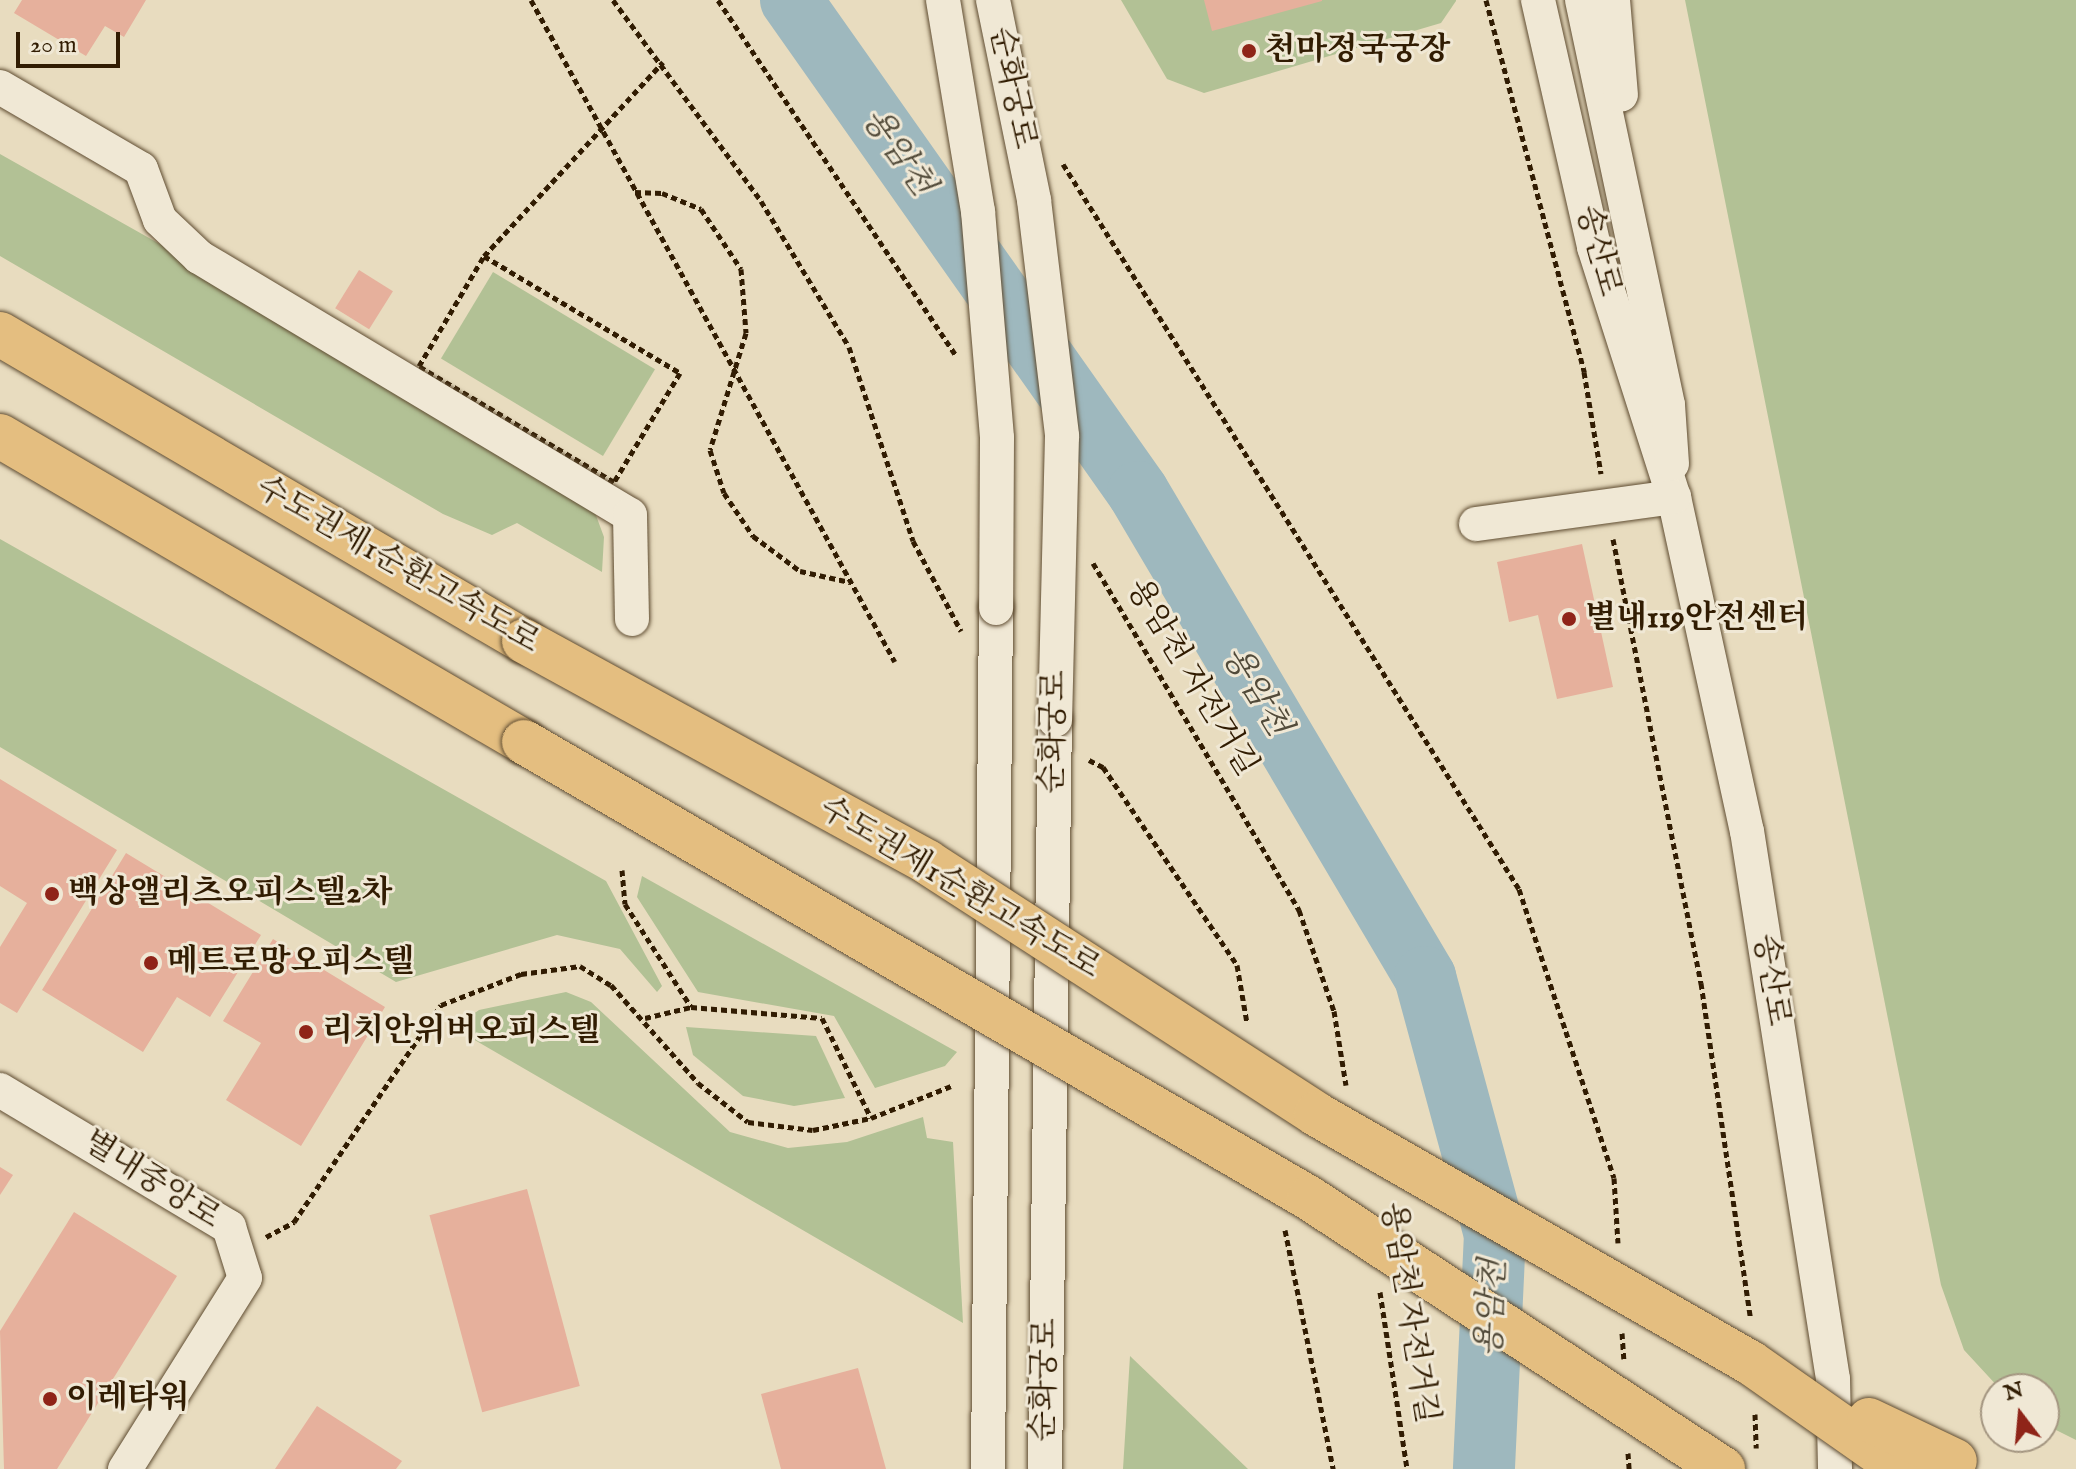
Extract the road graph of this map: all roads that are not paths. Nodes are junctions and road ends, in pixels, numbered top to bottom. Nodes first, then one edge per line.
1 (943, 0) edge
2 (993, 0) edge
3 (1517, 0) edge
4 (1538, 0) edge
5 (1582, 0) edge
6 (1613, 0) edge
7 (0, 87) edge
8 (1633, 243) junction
9 (1594, 247) junction
10 (0, 334) edge
11 (0, 436) edge
12 (1674, 497) junction
13 (1476, 524) dead end
14 (632, 619) dead end
15 (0, 1090) edge
16 (1751, 1345) junction
17 (1740, 1461) edge
18 (1963, 1465) edge
19 (125, 1469) edge
20 (988, 1469) edge
21 (1045, 1469) edge
22 (1835, 1469) edge
23 (1902, 1469) edge

1 - 20 street, 순화궁로, bridge
2 - 21 street, 순화궁로, bridge
3 - 9 street
4 - 9 street, 송산로
5 - 8 street, 송산로
6 - 8 street
7 - 14 street
8 - 12 street, 송산로
9 - 12 street, 송산로
10 - 16 highway, 수도권제1순환고속도로, bridge
11 - 17 highway, bridge
12 - 13 street
12 - 22 street, 송산로
15 - 19 street, 별내중앙로
16 - 18 highway, bridge
16 - 23 highway, 수도권제1순환고속도로, bridge

